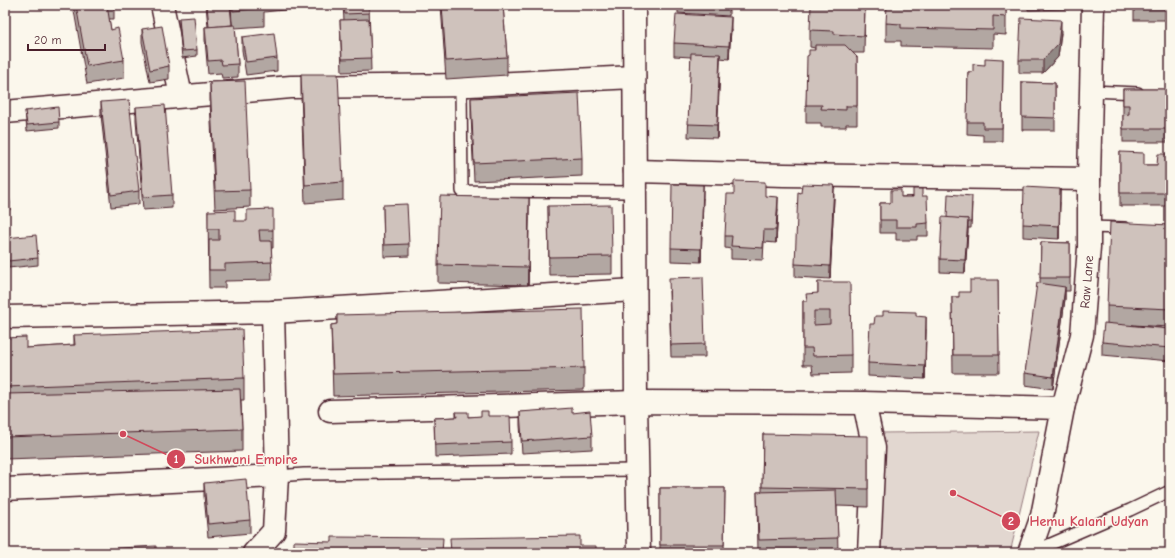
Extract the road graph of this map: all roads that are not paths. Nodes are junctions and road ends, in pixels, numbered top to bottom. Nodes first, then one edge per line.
1 (162, 5) edge
2 (634, 5) edge
3 (1093, 5) edge
4 (634, 77) junction
5 (461, 85) junction
6 (1091, 91) junction
7 (1146, 93) edge
8 (181, 96) junction
9 (5, 112) edge
10 (1089, 178) junction
11 (635, 182) junction
12 (1089, 227) junction
13 (1133, 229) edge
14 (635, 290) junction
15 (273, 312) junction
16 (5, 317) edge
17 (636, 402) junction
18 (864, 403) junction
19 (1064, 408) junction
20 (330, 411) dead end
21 (637, 470) junction
22 (277, 476) junction
23 (5, 489) edge
24 (1170, 491) edge
25 (254, 553) edge
26 (639, 553) edge
27 (869, 553) edge
28 (1030, 553) edge

1 - 8 street
2 - 4 street
3 - 6 street, Raw Lane
4 - 5 street
4 - 11 street
5 - 8 street
5 - 11 lane
6 - 7 lane
6 - 10 street, Raw Lane
8 - 9 street
10 - 11 street
10 - 12 street, Raw Lane
11 - 14 street
12 - 13 lane
12 - 19 street, Raw Lane
14 - 15 street
14 - 17 street
15 - 16 street
15 - 22 street
17 - 18 street
17 - 20 street
17 - 21 street
18 - 19 street
18 - 27 street
19 - 28 street, Raw Lane
21 - 22 lane
21 - 26 street
22 - 23 street
22 - 25 street
24 - 28 lane

